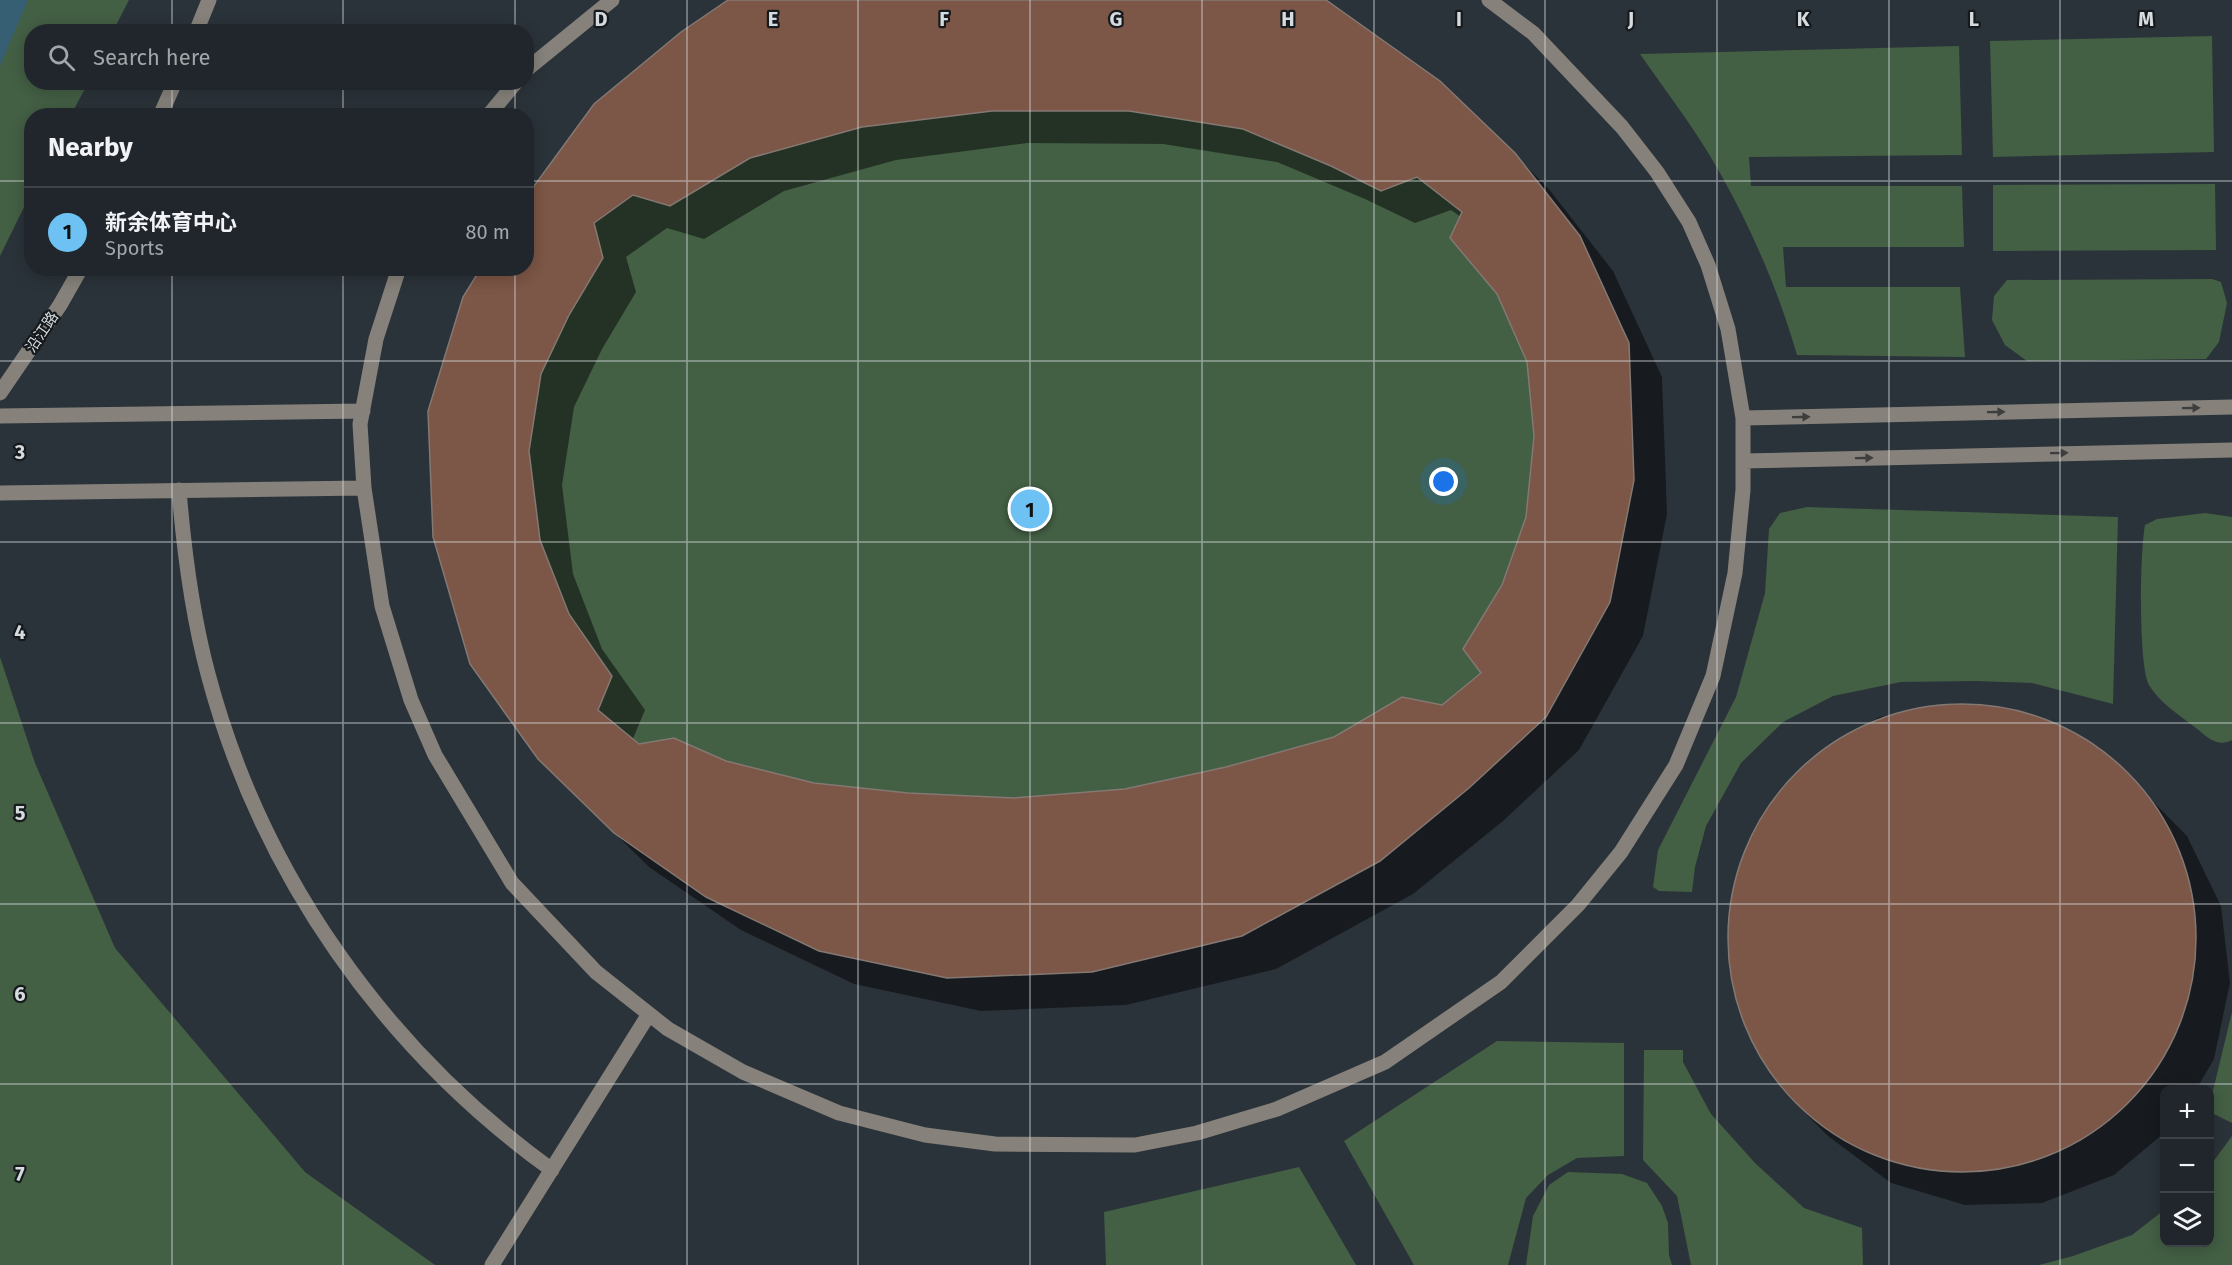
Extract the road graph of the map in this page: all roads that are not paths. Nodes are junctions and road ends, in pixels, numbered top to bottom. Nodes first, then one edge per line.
1 (209, 0) edge
2 (612, 0) edge
3 (1489, 0) edge
4 (199, 24) edge
5 (534, 63) edge
6 (171, 90) edge
7 (509, 90) edge
8 (164, 108) edge
9 (495, 108) edge
10 (76, 276) edge
11 (396, 276) edge
12 (0, 393) edge
13 (2232, 407) edge
14 (363, 411) junction
15 (0, 416) edge
16 (1743, 418) junction
17 (2232, 450) edge
18 (1743, 461) junction
19 (364, 488) junction
20 (179, 490) junction
21 (0, 493) edge
22 (649, 1014) junction
23 (552, 1170) junction
24 (492, 1265) edge

1 - 4 street
2 - 5 street
3 - 16 street
6 - 8 street
7 - 9 street
10 - 12 street, 沿江路
11 - 14 street
16 -> 13 street
14 - 15 street
14 - 19 street
16 - 18 street
18 -> 17 street
18 - 22 street
19 - 20 street
19 - 22 street
20 - 21 street
20 - 23 street
22 - 23 street
23 - 24 street

